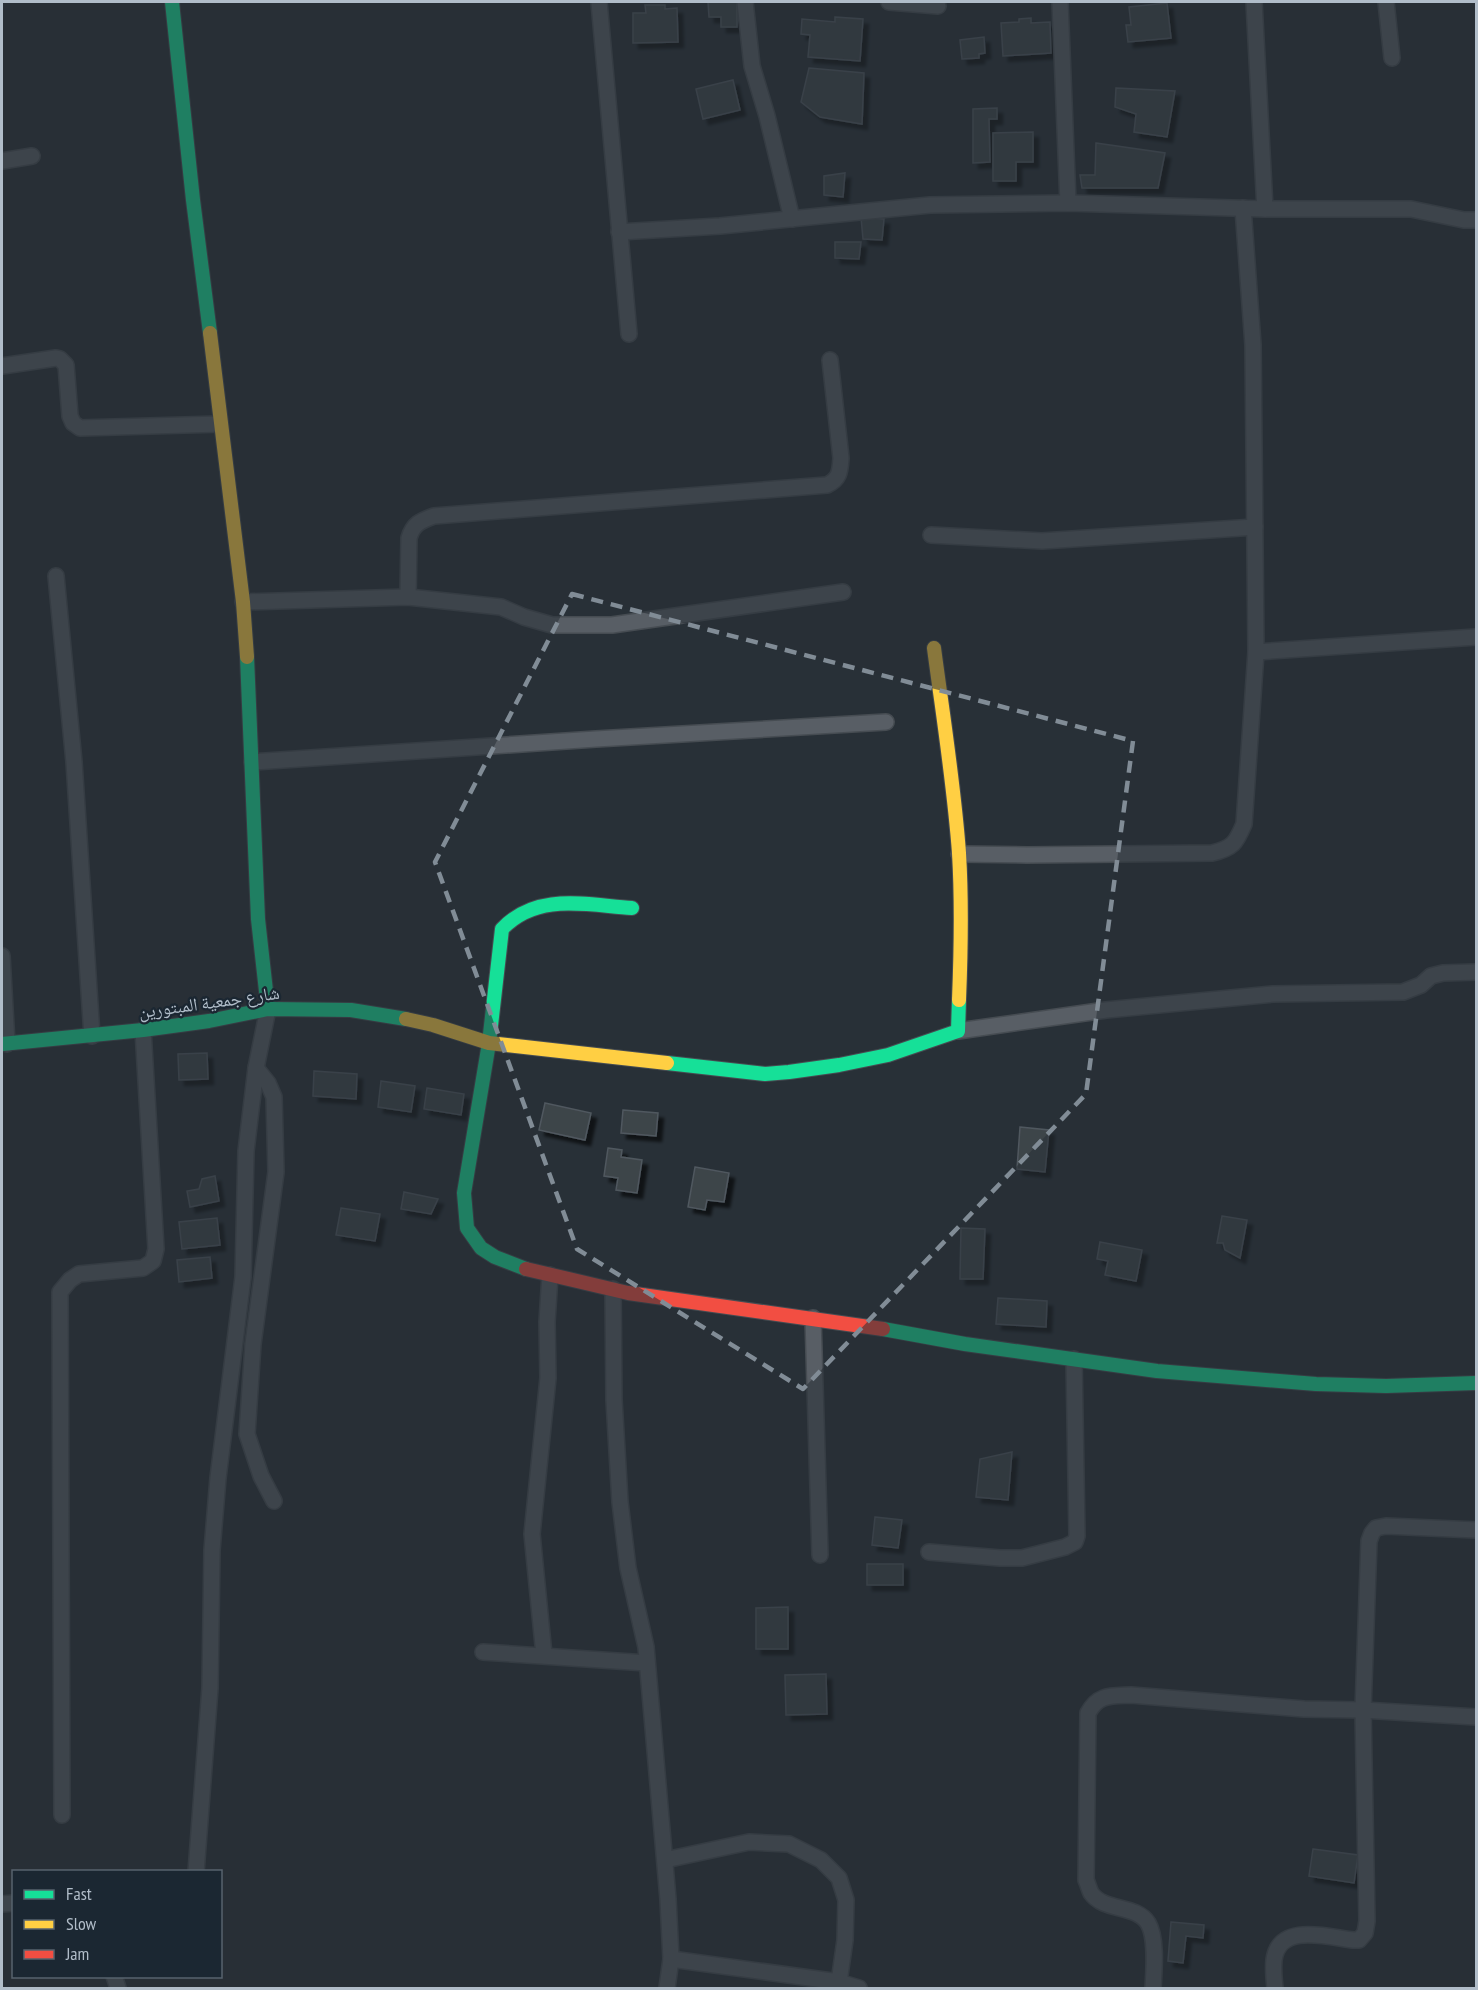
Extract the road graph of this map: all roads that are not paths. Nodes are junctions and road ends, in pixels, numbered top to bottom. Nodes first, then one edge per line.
1 (172, 2) edge
2 (599, 2) edge
3 (745, 2) edge
4 (889, 2) edge
5 (1060, 2) edge
6 (1254, 2) edge
7 (1386, 2) edge
8 (938, 6) dead end
9 (1392, 58) dead end
10 (32, 156) dead end
11 (2, 161) edge
12 (1068, 203) junction
13 (1243, 208) junction
14 (1265, 208) junction
15 (792, 219) junction
16 (1476, 220) edge
17 (619, 231) junction
18 (629, 334) dead end
19 (830, 360) dead end
20 (2, 366) edge
21 (220, 424) junction
22 (1255, 527) junction
23 (931, 535) dead end
24 (56, 576) dead end
25 (843, 591) dead end
26 (408, 597) junction
27 (243, 603) junction
28 (1476, 637) edge
29 (934, 648) dead end
30 (1256, 652) junction
31 (886, 722) dead end
32 (252, 762) junction
33 (959, 854) junction
34 (632, 908) dead end
35 (2, 956) edge
36 (1476, 972) edge
37 (268, 1009) junction
38 (143, 1030) junction
39 (958, 1031) junction
40 (92, 1036) junction
41 (489, 1042) junction
42 (4, 1044) edge
43 (256, 1068) junction
44 (550, 1275) junction
45 (613, 1289) junction
46 (813, 1318) junction
47 (1074, 1359) junction
48 (1476, 1383) edge
49 (274, 1501) dead end
50 (1476, 1530) edge
51 (929, 1552) dead end
52 (820, 1555) dead end
53 (483, 1652) dead end
54 (544, 1655) junction
55 (647, 1663) junction
56 (1363, 1710) junction
57 (1476, 1718) edge
58 (62, 1815) dead end
59 (664, 1860) junction
60 (196, 1870) edge
61 (670, 1959) junction
62 (839, 1982) junction
63 (667, 1989) edge
64 (859, 1989) edge
65 (1154, 1989) edge
66 (1275, 1989) edge

1 - 21 street
2 - 17 street
3 - 15 street
4 - 8 street
5 - 12 street
6 - 14 street
7 - 9 street
10 - 11 street
12 - 13 street
12 - 15 street
13 - 14 street
13 - 22 street
14 - 16 street
15 - 17 street
17 - 18 street
19 - 26 street
20 - 21 street
21 - 27 street
22 - 23 street
22 - 30 street
24 - 40 street
25 - 26 street
26 - 27 street
27 - 32 street
28 - 30 street
29 - 33 street
30 - 33 street
31 - 32 street
32 - 37 street
33 - 39 street
34 - 41 street
35 - 42 street
36 - 39 street
37 - 38 street, شارع جمعية المبتورين
37 - 41 street, شارع جمعية المبتورين
37 - 43 street
38 - 40 street, شارع جمعية المبتورين
38 - 58 street
39 - 41 street, شارع جمعية المبتورين
40 - 42 street, شارع جمعية المبتورين
41 - 44 street
43 - 49 street
43 - 60 street
44 - 45 street
44 - 54 street
45 - 46 street
45 - 55 street
46 - 47 street
46 - 52 street
47 - 48 street
47 - 51 street
50 - 56 street
53 - 54 street
54 - 55 street
55 - 59 street
56 - 57 street
56 - 65 street
56 - 66 street
59 - 61 street
59 - 62 street
61 - 62 street
61 - 63 street
62 - 64 street

